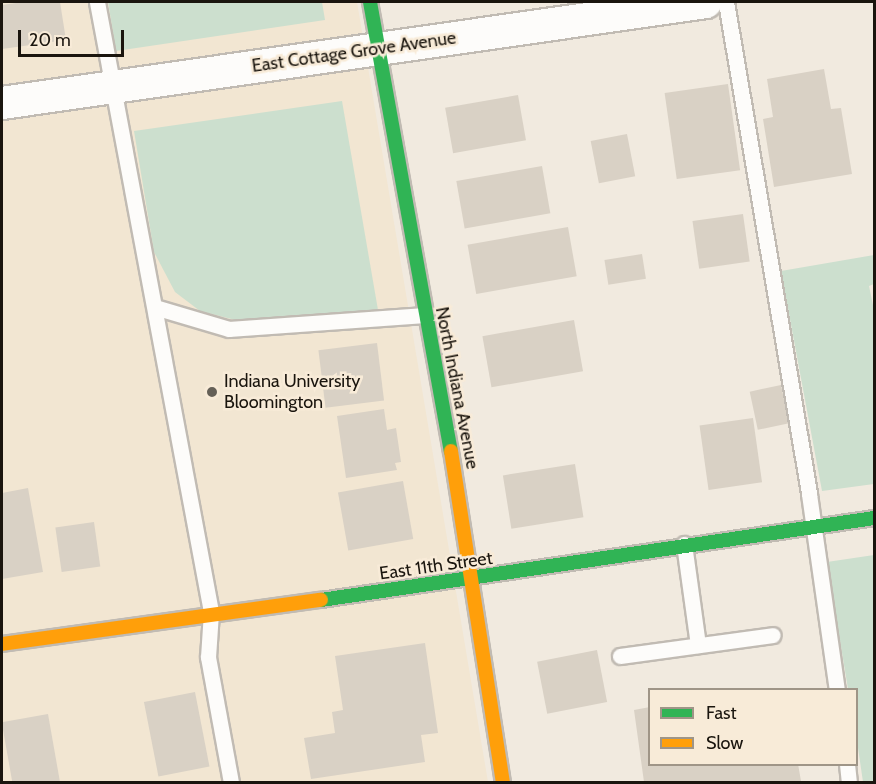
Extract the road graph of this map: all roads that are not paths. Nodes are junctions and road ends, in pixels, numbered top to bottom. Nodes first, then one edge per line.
1 (97, 2) edge
2 (370, 2) edge
3 (706, 2) edge
4 (726, 2) edge
5 (378, 49) junction
6 (112, 87) junction
7 (2, 103) edge
8 (158, 308) junction
9 (424, 315) junction
10 (874, 518) edge
11 (814, 526) junction
12 (684, 544) junction
13 (472, 580) junction
14 (211, 612) junction
15 (772, 634) dead end
16 (2, 644) edge
17 (698, 645) junction
18 (620, 656) dead end
19 (837, 688) edge
20 (847, 766) edge
21 (231, 783) edge
22 (503, 783) edge
23 (849, 783) edge

1 - 6 lane
2 - 5 street, North Indiana Avenue
3 - 5 street, East Cottage Grove Avenue
4 - 11 lane
5 - 6 street, East Cottage Grove Avenue
5 - 9 street, North Indiana Avenue
6 - 7 street, East Cottage Grove Avenue
6 - 8 lane
8 - 9 lane
8 - 14 lane
9 - 13 street, North Indiana Avenue
10 - 11 street, East 11th Street
11 - 12 street, East 11th Street
11 - 19 lane
12 - 13 street, East 11th Street
12 - 17 lane
13 - 14 street, East 11th Street
13 - 22 street, North Indiana Avenue
14 - 16 street, East 11th Street
14 - 21 lane
15 - 17 lane
17 - 18 lane
20 - 23 lane

